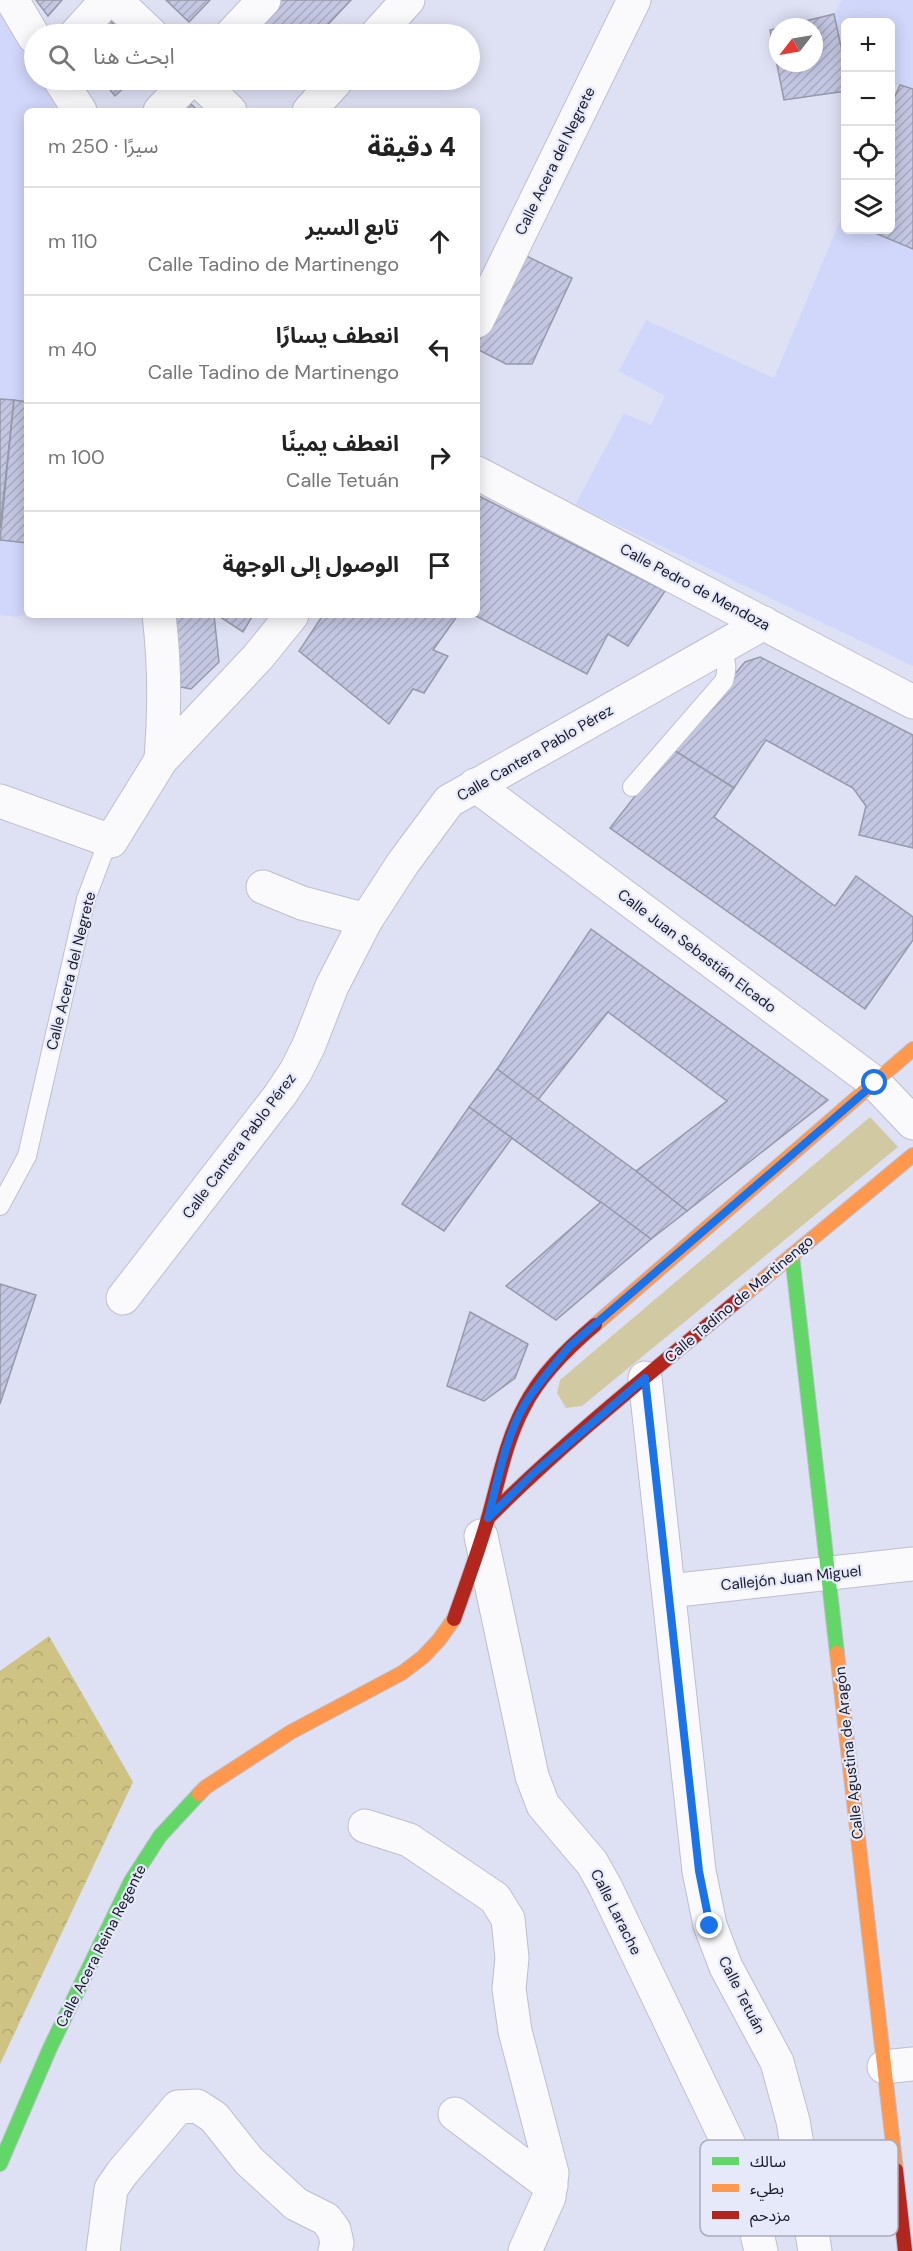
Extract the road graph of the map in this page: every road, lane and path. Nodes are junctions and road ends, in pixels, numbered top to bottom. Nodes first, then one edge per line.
1 (12, 0) edge
2 (107, 0) edge
3 (116, 0) edge
4 (264, 0) edge
5 (408, 0) edge
6 (634, 0) edge
7 (26, 24) edge
8 (85, 24) edge
9 (141, 24) edge
10 (241, 24) edge
11 (386, 24) edge
12 (66, 90) edge
13 (180, 90) edge
14 (208, 90) edge
15 (328, 90) edge
16 (78, 108) edge
17 (163, 108) edge
18 (227, 108) edge
19 (312, 108) edge
20 (480, 315) edge
21 (480, 475) edge
22 (159, 618) edge
23 (290, 618) edge
24 (764, 623) junction
25 (720, 648) junction
26 (913, 702) edge
27 (161, 760) junction
28 (475, 785) junction
29 (632, 786) dead end
30 (0, 801) edge
31 (111, 841) junction
32 (262, 887) dead end
33 (366, 920) junction
34 (913, 1049) edge
35 (875, 1083) junction
36 (913, 1123) edge
37 (913, 1155) edge
38 (0, 1206) edge
39 (792, 1255) junction
40 (123, 1298) dead end
41 (645, 1378) junction
42 (485, 1527) junction
43 (913, 1564) edge
44 (828, 1574) junction
45 (669, 1592) junction
46 (402, 1672) joint
47 (365, 1826) dead end
48 (899, 2065) edge
49 (455, 2114) dead end
50 (727, 2140) edge
51 (796, 2140) edge
52 (0, 2164) edge
53 (551, 2186) junction
54 (758, 2236) edge
55 (812, 2236) edge
56 (104, 2251) edge
57 (335, 2251) edge
58 (525, 2251) edge
59 (761, 2251) edge
60 (815, 2251) edge
61 (905, 2251) edge

1 - 7 street
2 - 8 street
3 - 9 street
4 - 10 street
5 - 11 street
6 - 20 street, Calle Acera del Negrete
12 - 16 street
13 - 17 street
14 - 18 street
15 - 19 street
21 - 24 street, Calle Pedro de Mendoza
22 - 27 street
23 - 27 street, Calle Acera del Negrete
24 - 25 street, Calle Cantera Pablo Pérez
24 - 26 street, Calle Pedro de Mendoza
25 - 28 street, Calle Cantera Pablo Pérez
25 - 29 lane
27 - 31 street, Calle Acera del Negrete
28 - 33 street, Calle Cantera Pablo Pérez
28 - 35 street, Calle Juan Sebastián Elcado
30 - 31 street
31 - 38 lane, Calle Acera del Negrete
32 - 33 street
33 - 40 street, Calle Cantera Pablo Pérez
34 - 35 street, Calle Tadino de Martinengo
35 - 36 street, Calle Juan Sebastián Elcado
35 - 42 street, Calle Tadino de Martinengo
37 - 39 street, Calle Tadino de Martinengo
39 - 41 street, Calle Tadino de Martinengo
39 - 44 street, Calle Agustina de Aragón
41 - 42 street, Calle Tadino de Martinengo
41 - 45 street, Calle Tetuán
42 - 46 street, Calle Tadino de Martinengo
42 - 50 street, Calle Larache
43 - 44 street, Callejón Juan Miguel
44 - 45 street, Callejón Juan Miguel
44 - 48 street, Calle Agustina de Aragón
45 - 51 street, Calle Tetuán
46 - 52 street, Calle Acera Reina Regente
47 - 53 street
48 - 61 street, Calle Agustina de Aragón
49 - 53 street
53 - 58 street
54 - 59 street, Calle Larache
55 - 60 street, Calle Tetuán
56 - 57 street

